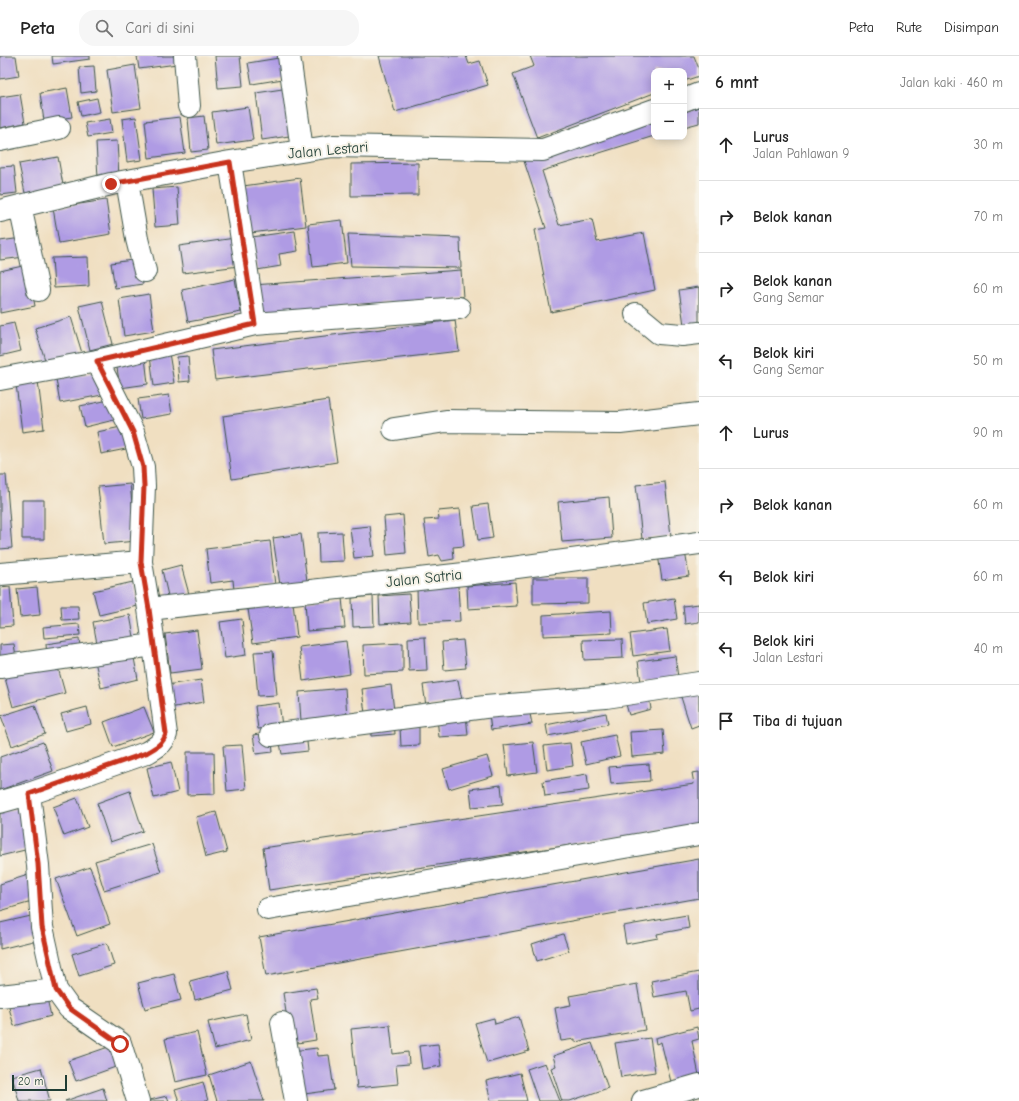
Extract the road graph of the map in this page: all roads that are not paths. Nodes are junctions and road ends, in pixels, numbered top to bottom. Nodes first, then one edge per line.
1 (185, 56) edge
2 (289, 56) edge
3 (699, 94) edge
4 (687, 99) edge
5 (189, 106) dead end
6 (651, 111) edge
7 (59, 128) dead end
8 (0, 140) edge
9 (302, 150) junction
10 (230, 162) junction
11 (127, 181) junction
12 (10, 208) edge
13 (145, 271) dead end
14 (38, 290) dead end
15 (459, 308) dead end
16 (636, 314) dead end
17 (255, 324) junction
18 (699, 333) edge
19 (97, 361) junction
20 (0, 379) edge
21 (699, 414) edge
22 (394, 429) dead end
23 (699, 543) edge
24 (141, 562) junction
25 (0, 574) edge
26 (149, 609) junction
27 (153, 645) junction
28 (0, 666) edge
29 (699, 683) edge
30 (271, 735) dead end
31 (29, 794) junction
32 (0, 802) edge
33 (699, 834) edge
34 (268, 909) dead end
35 (56, 990) junction
36 (0, 996) edge
37 (282, 1023) dead end
38 (699, 1085) edge
39 (138, 1101) edge
40 (296, 1101) edge
41 (643, 1101) edge

1 - 5 street
2 - 9 street
3 - 4 street
6 - 9 street, Jalan Lestari
7 - 8 street
9 - 10 street, Jalan Lestari
10 - 11 street, Jalan Lestari
10 - 17 street
11 - 12 street, Jalan Lestari
11 - 13 street
12 - 14 street
15 - 17 street
16 - 18 street
17 - 19 street
19 - 20 street
19 - 24 street
21 - 22 street
23 - 26 street, Jalan Satria
24 - 25 street
24 - 26 street
26 - 27 street
27 - 28 street
27 - 31 street
29 - 30 street
31 - 32 street
31 - 35 street
33 - 34 street
35 - 36 street
35 - 39 street
37 - 40 street
38 - 41 street

